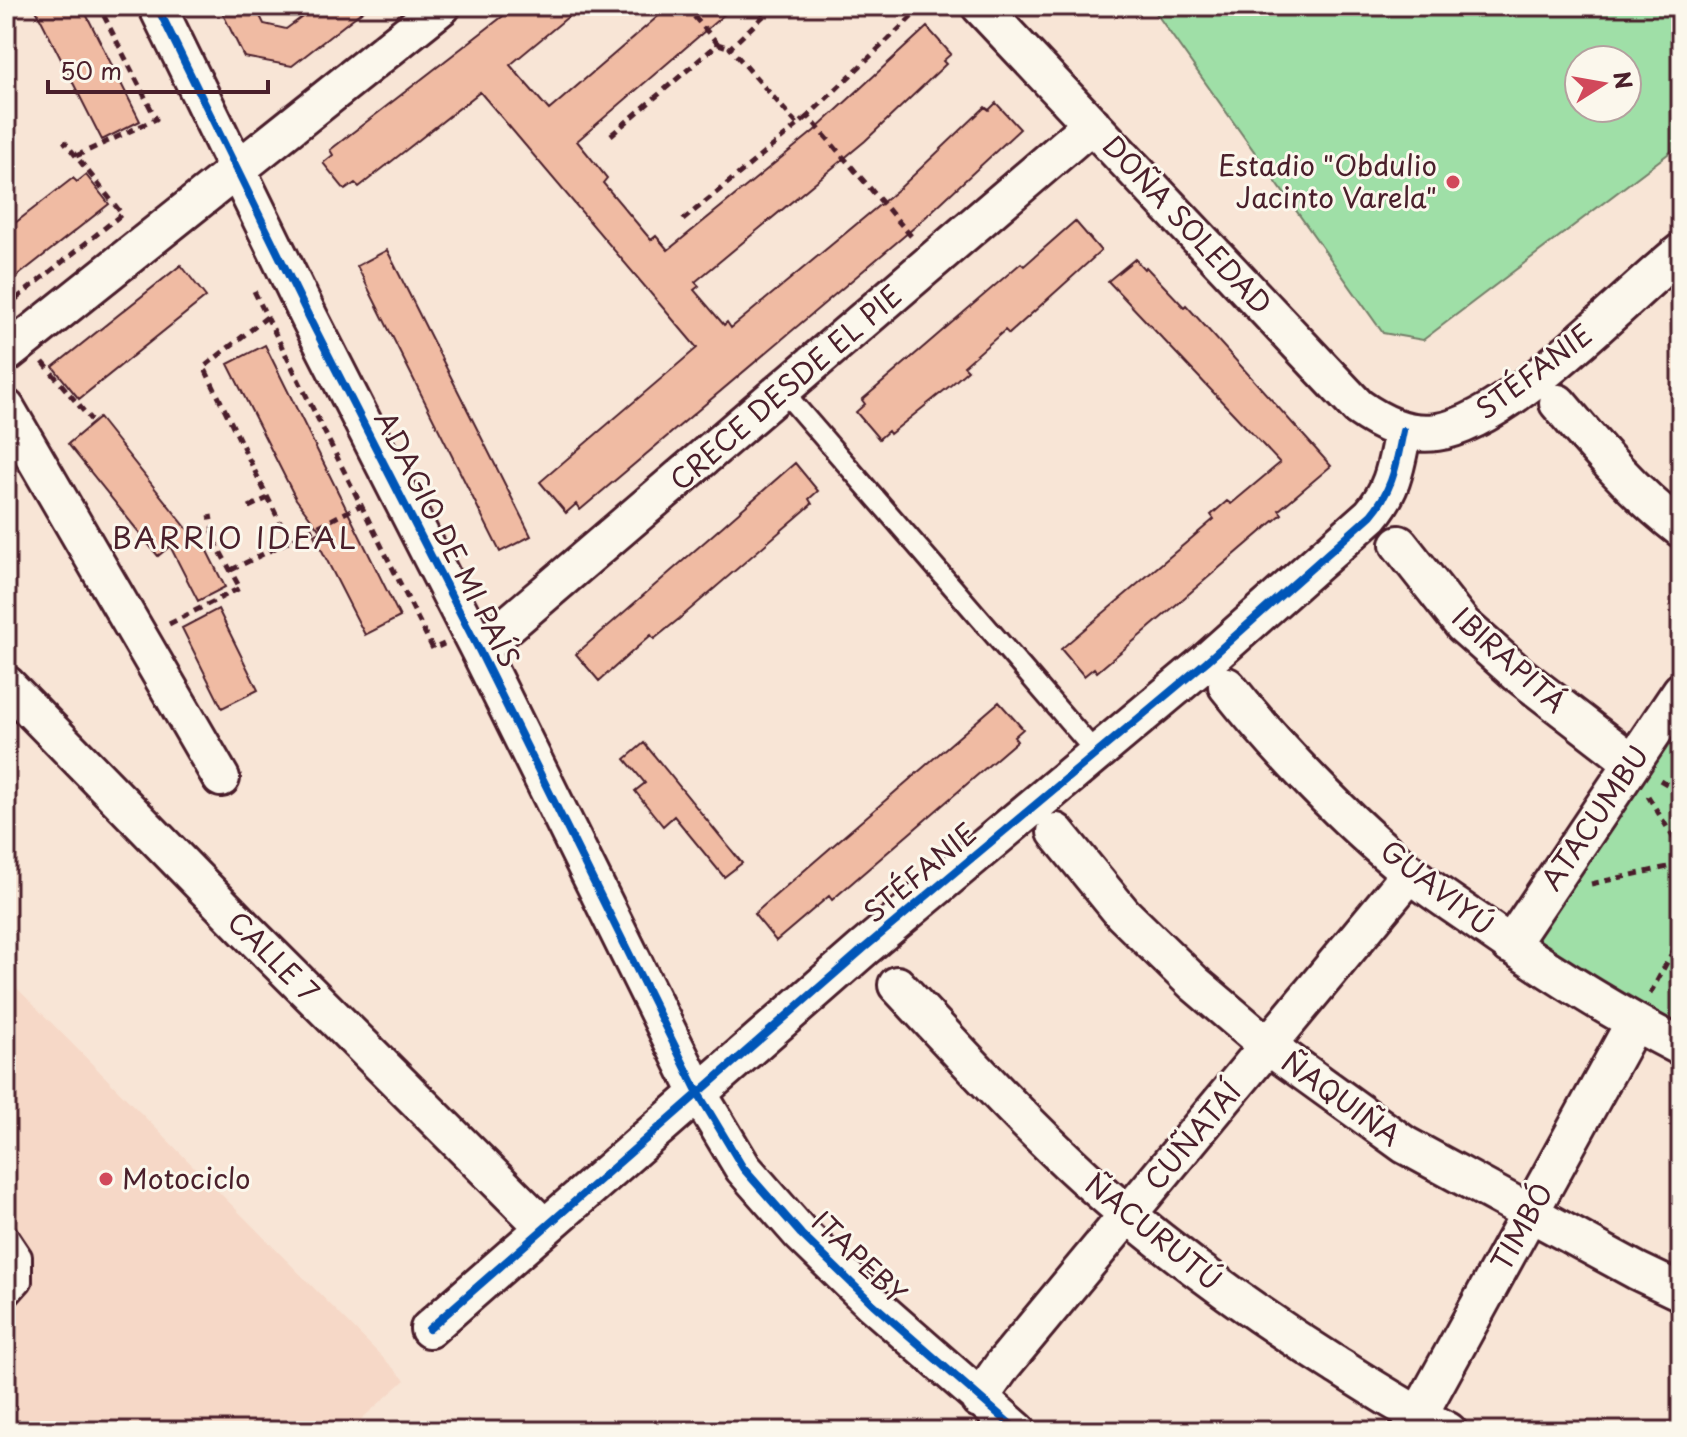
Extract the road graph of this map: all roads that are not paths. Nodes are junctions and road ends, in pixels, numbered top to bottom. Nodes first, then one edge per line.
1 (157, 6) edge
2 (442, 6) edge
3 (980, 6) edge
4 (1092, 124) junction
5 (238, 168) junction
6 (1681, 252) edge
7 (15, 347) edge
8 (783, 391) junction
9 (1558, 403) dead end
10 (6, 408) edge
11 (1403, 431) junction
12 (1681, 529) edge
13 (1399, 544) dead end
14 (474, 641) junction
15 (6, 684) edge
16 (1227, 686) dead end
17 (1681, 691) edge
18 (1097, 754) junction
19 (1632, 762) junction
20 (221, 778) dead end
21 (1056, 832) dead end
22 (1410, 874) junction
23 (1510, 945) junction
24 (897, 985) dead end
25 (1634, 1023) junction
26 (1268, 1046) junction
27 (1681, 1047) edge
28 (698, 1093) junction
29 (1128, 1214) junction
30 (1529, 1214) junction
31 (543, 1226) junction
32 (6, 1232) edge
33 (1681, 1292) edge
34 (6, 1300) edge
35 (429, 1329) dead end
36 (979, 1399) junction
37 (1426, 1426) edge
38 (1018, 1431) edge

1 - 5 street, ADAGIO DE MI PAÍS
2 - 5 street
3 - 4 street, DOÑA SOLEDAD
4 - 8 street, CRECE DESDE EL PIE
4 - 11 street, DOÑA SOLEDAD
5 - 7 street
5 - 14 street, ADAGIO DE MI PAÍS
6 - 11 street, STÉFANIE
8 - 14 street, CRECE DESDE EL PIE
8 - 18 lane
9 - 12 street
10 - 20 street
11 - 18 street, STÉFANIE
13 - 19 street, IBIRAPITÁ
14 - 28 street, ADAGIO DE MI PAÍS
15 - 31 street, CALLE 7
16 - 22 street, GUAVIYÚ
17 - 19 street, ATACUMBU
18 - 28 street, STÉFANIE
19 - 23 street, ATACUMBU
21 - 26 street, ÑAQUIÑA
22 - 23 street, GUAVIYÚ
22 - 26 street, CUÑATAÍ
23 - 25 street, GUAVIYÚ
24 - 29 street, ÑACURUTÚ
25 - 27 street, GUAVIYÚ
25 - 30 street, TIMBÓ
26 - 29 street, CUÑATAÍ
26 - 30 street, ÑAQUIÑA
28 - 31 street, STÉFANIE
28 - 36 street, ITAPEBY
29 - 36 street, CUÑATAÍ
29 - 37 street, ÑACURUTÚ
30 - 33 street, ÑAQUIÑA
30 - 37 street, TIMBÓ
31 - 35 street, STÉFANIE
32 - 34 lane
36 - 38 street, ITAPEBY

